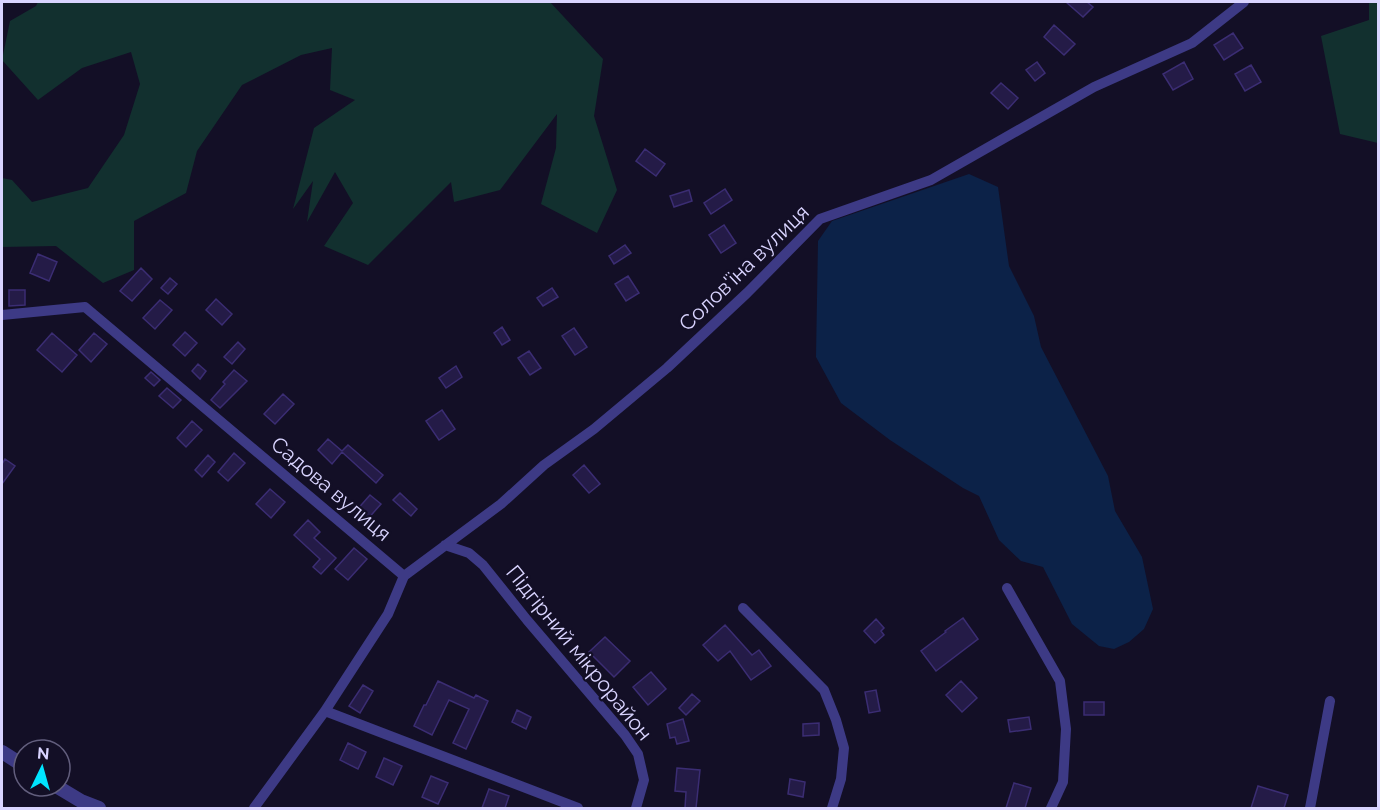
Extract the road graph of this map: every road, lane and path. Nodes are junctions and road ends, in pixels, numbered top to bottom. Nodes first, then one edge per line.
1 (1244, 2) edge
2 (2, 315) edge
3 (445, 545) junction
4 (404, 576) junction
5 (1007, 588) dead end
6 (743, 608) dead end
7 (1330, 701) dead end
8 (324, 711) junction
9 (72, 796) edge
10 (99, 808) edge
11 (254, 808) edge
12 (578, 808) edge
13 (636, 808) edge
14 (832, 808) edge
15 (1051, 808) edge
16 (1310, 808) edge

1 - 3 street, Солов'їна вулиця
2 - 4 street, Садова вулиця
3 - 4 street, Солов'їна вулиця
3 - 13 street, Підгірний мікрорайон
4 - 8 street
5 - 15 street
6 - 14 street
7 - 16 street
8 - 11 street
8 - 12 street
9 - 10 street

